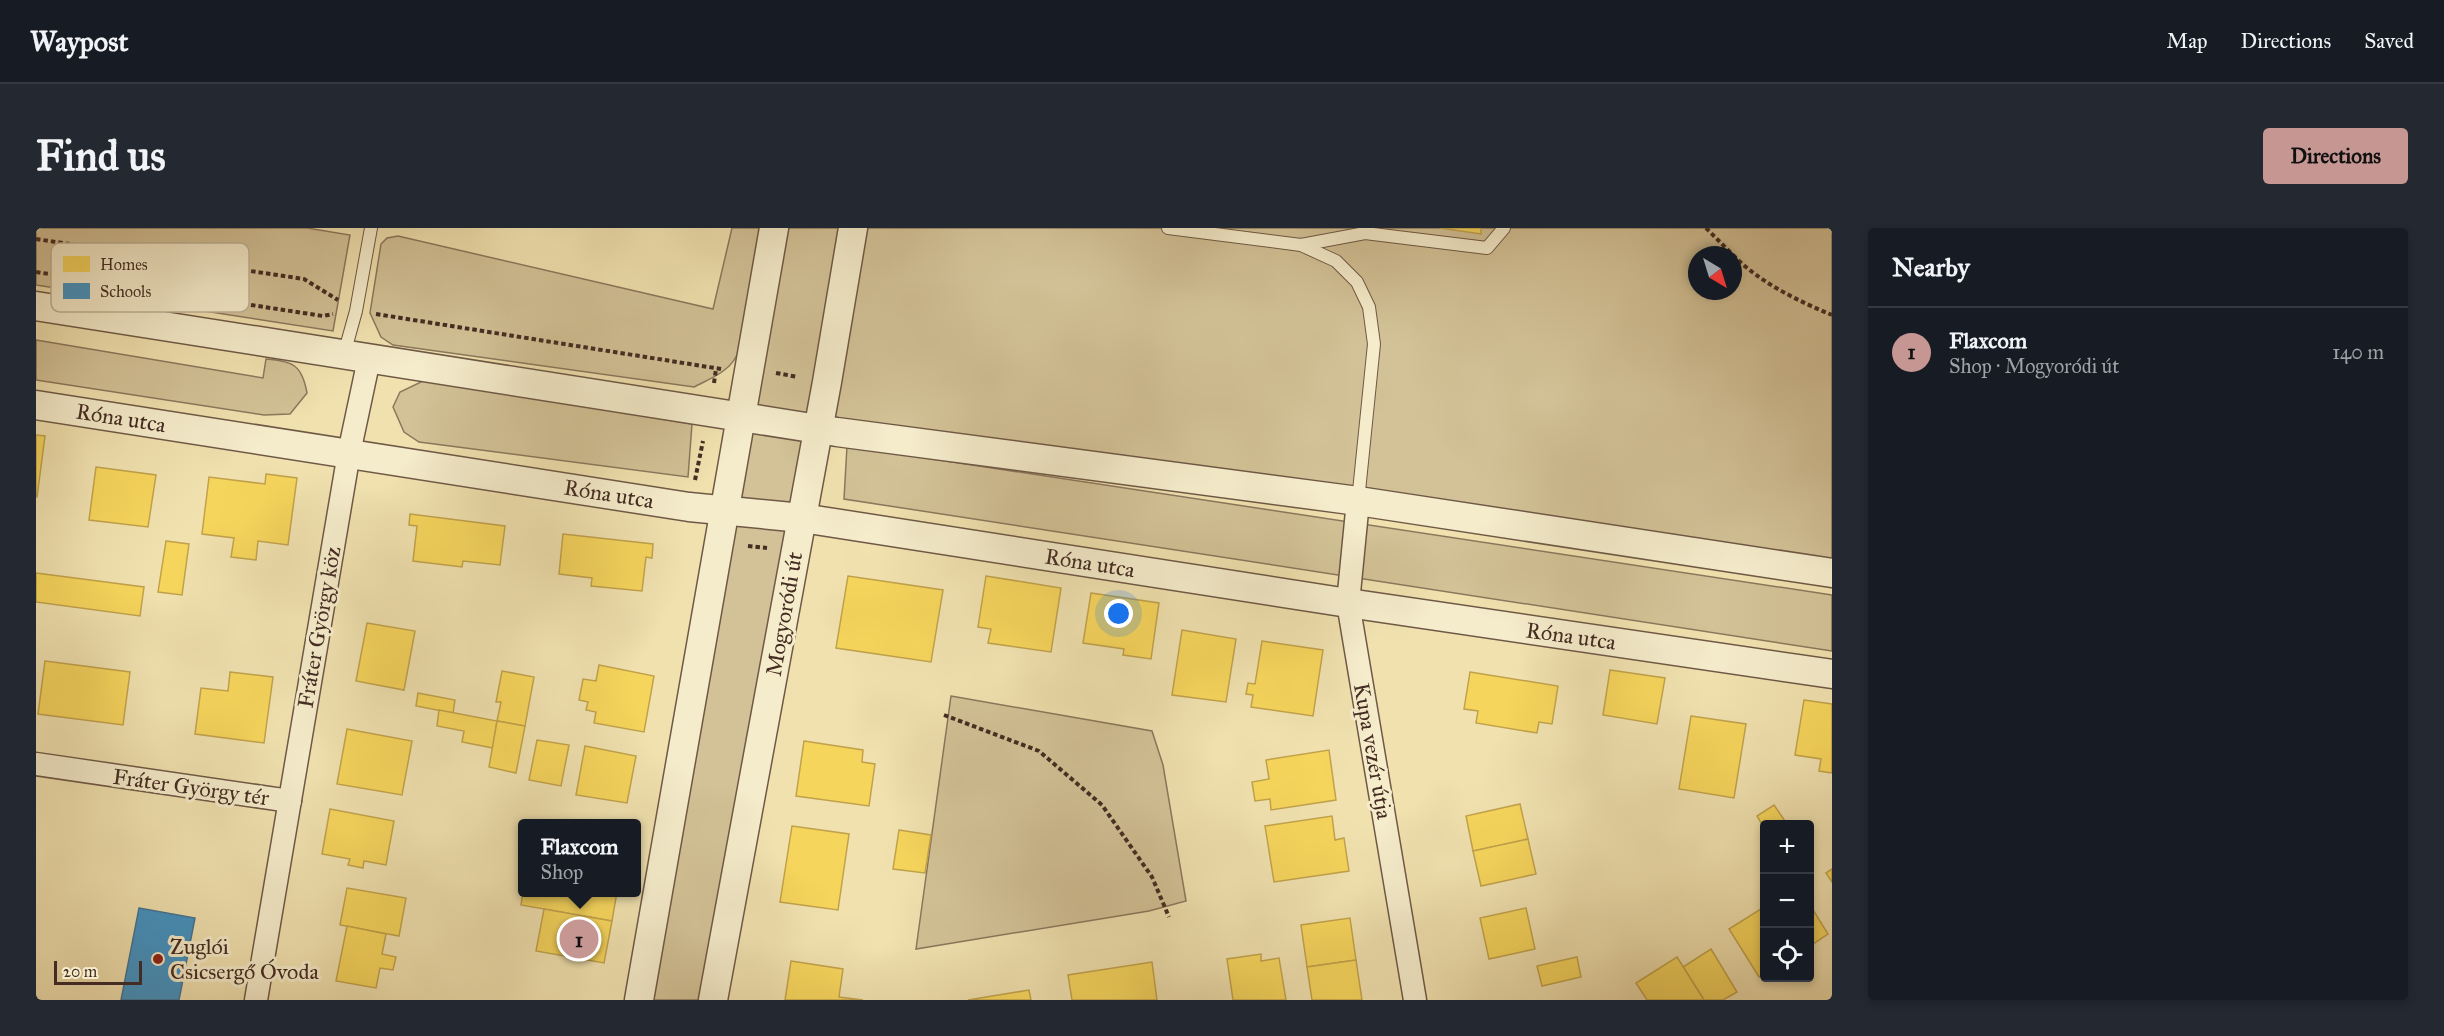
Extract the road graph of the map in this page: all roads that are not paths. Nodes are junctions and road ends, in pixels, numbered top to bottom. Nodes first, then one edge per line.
1 (371, 228) edge
2 (774, 228) edge
3 (853, 228) edge
4 (1168, 228) edge
5 (1504, 228) edge
6 (1301, 245) junction
7 (36, 306) edge
8 (51, 308) edge
9 (75, 312) edge
10 (357, 356) junction
11 (36, 405) edge
12 (742, 417) junction
13 (818, 429) junction
14 (349, 453) junction
15 (1358, 501) junction
16 (726, 512) junction
17 (802, 518) junction
18 (1832, 573) edge
19 (1348, 603) junction
20 (1832, 674) edge
21 (36, 764) edge
22 (290, 801) junction
23 (256, 1000) edge
24 (639, 1000) edge
25 (713, 1000) edge
26 (1415, 1000) edge

1 - 10 lane
2 - 12 street
3 - 13 street, Mogyoródi út
4 - 6 lane
5 - 6 lane
6 - 15 lane
7 - 8 street
9 - 10 street
10 - 12 street
10 - 14 street
11 - 14 street, Róna utca
12 - 13 street
12 - 16 street
13 - 15 street
13 - 17 street, Mogyoródi út
14 - 16 street, Róna utca
14 - 22 street, Fráter György köz
15 - 18 street
15 - 19 street, Kupa vezér útja
16 - 17 street, Róna utca
16 - 24 street
17 - 19 street, Róna utca
17 - 25 street, Mogyoródi út
19 - 20 street, Róna utca
19 - 26 street, Kupa vezér útja
21 - 22 street, Fráter György tér
22 - 23 street, Fráter György tér

